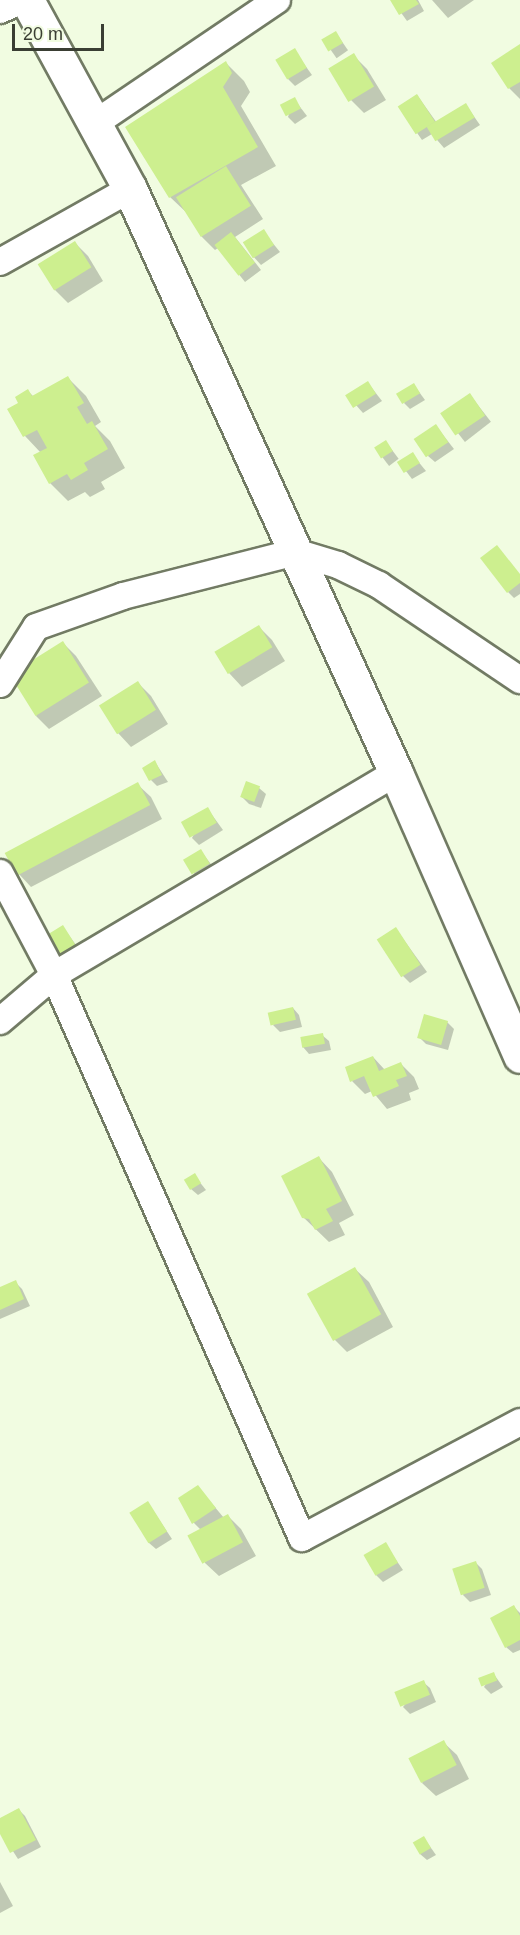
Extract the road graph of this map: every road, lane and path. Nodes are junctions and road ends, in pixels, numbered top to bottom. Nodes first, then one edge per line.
1 (22, 0) edge
2 (27, 0) edge
3 (277, 0) edge
4 (0, 10) edge
5 (94, 124) junction
6 (130, 189) junction
7 (0, 262) edge
8 (295, 552) junction
9 (520, 680) edge
10 (0, 684) edge
11 (396, 773) junction
12 (0, 873) edge
13 (54, 975) junction
14 (0, 1021) edge
15 (520, 1056) edge
16 (520, 1422) edge

1 - 4 street
2 - 5 main road
3 - 5 street
5 - 6 main road
6 - 7 street
6 - 8 main road
8 - 9 street
8 - 10 street
8 - 11 main road
11 - 13 street
11 - 15 main road
12 - 13 street
13 - 14 street
13 - 16 street

